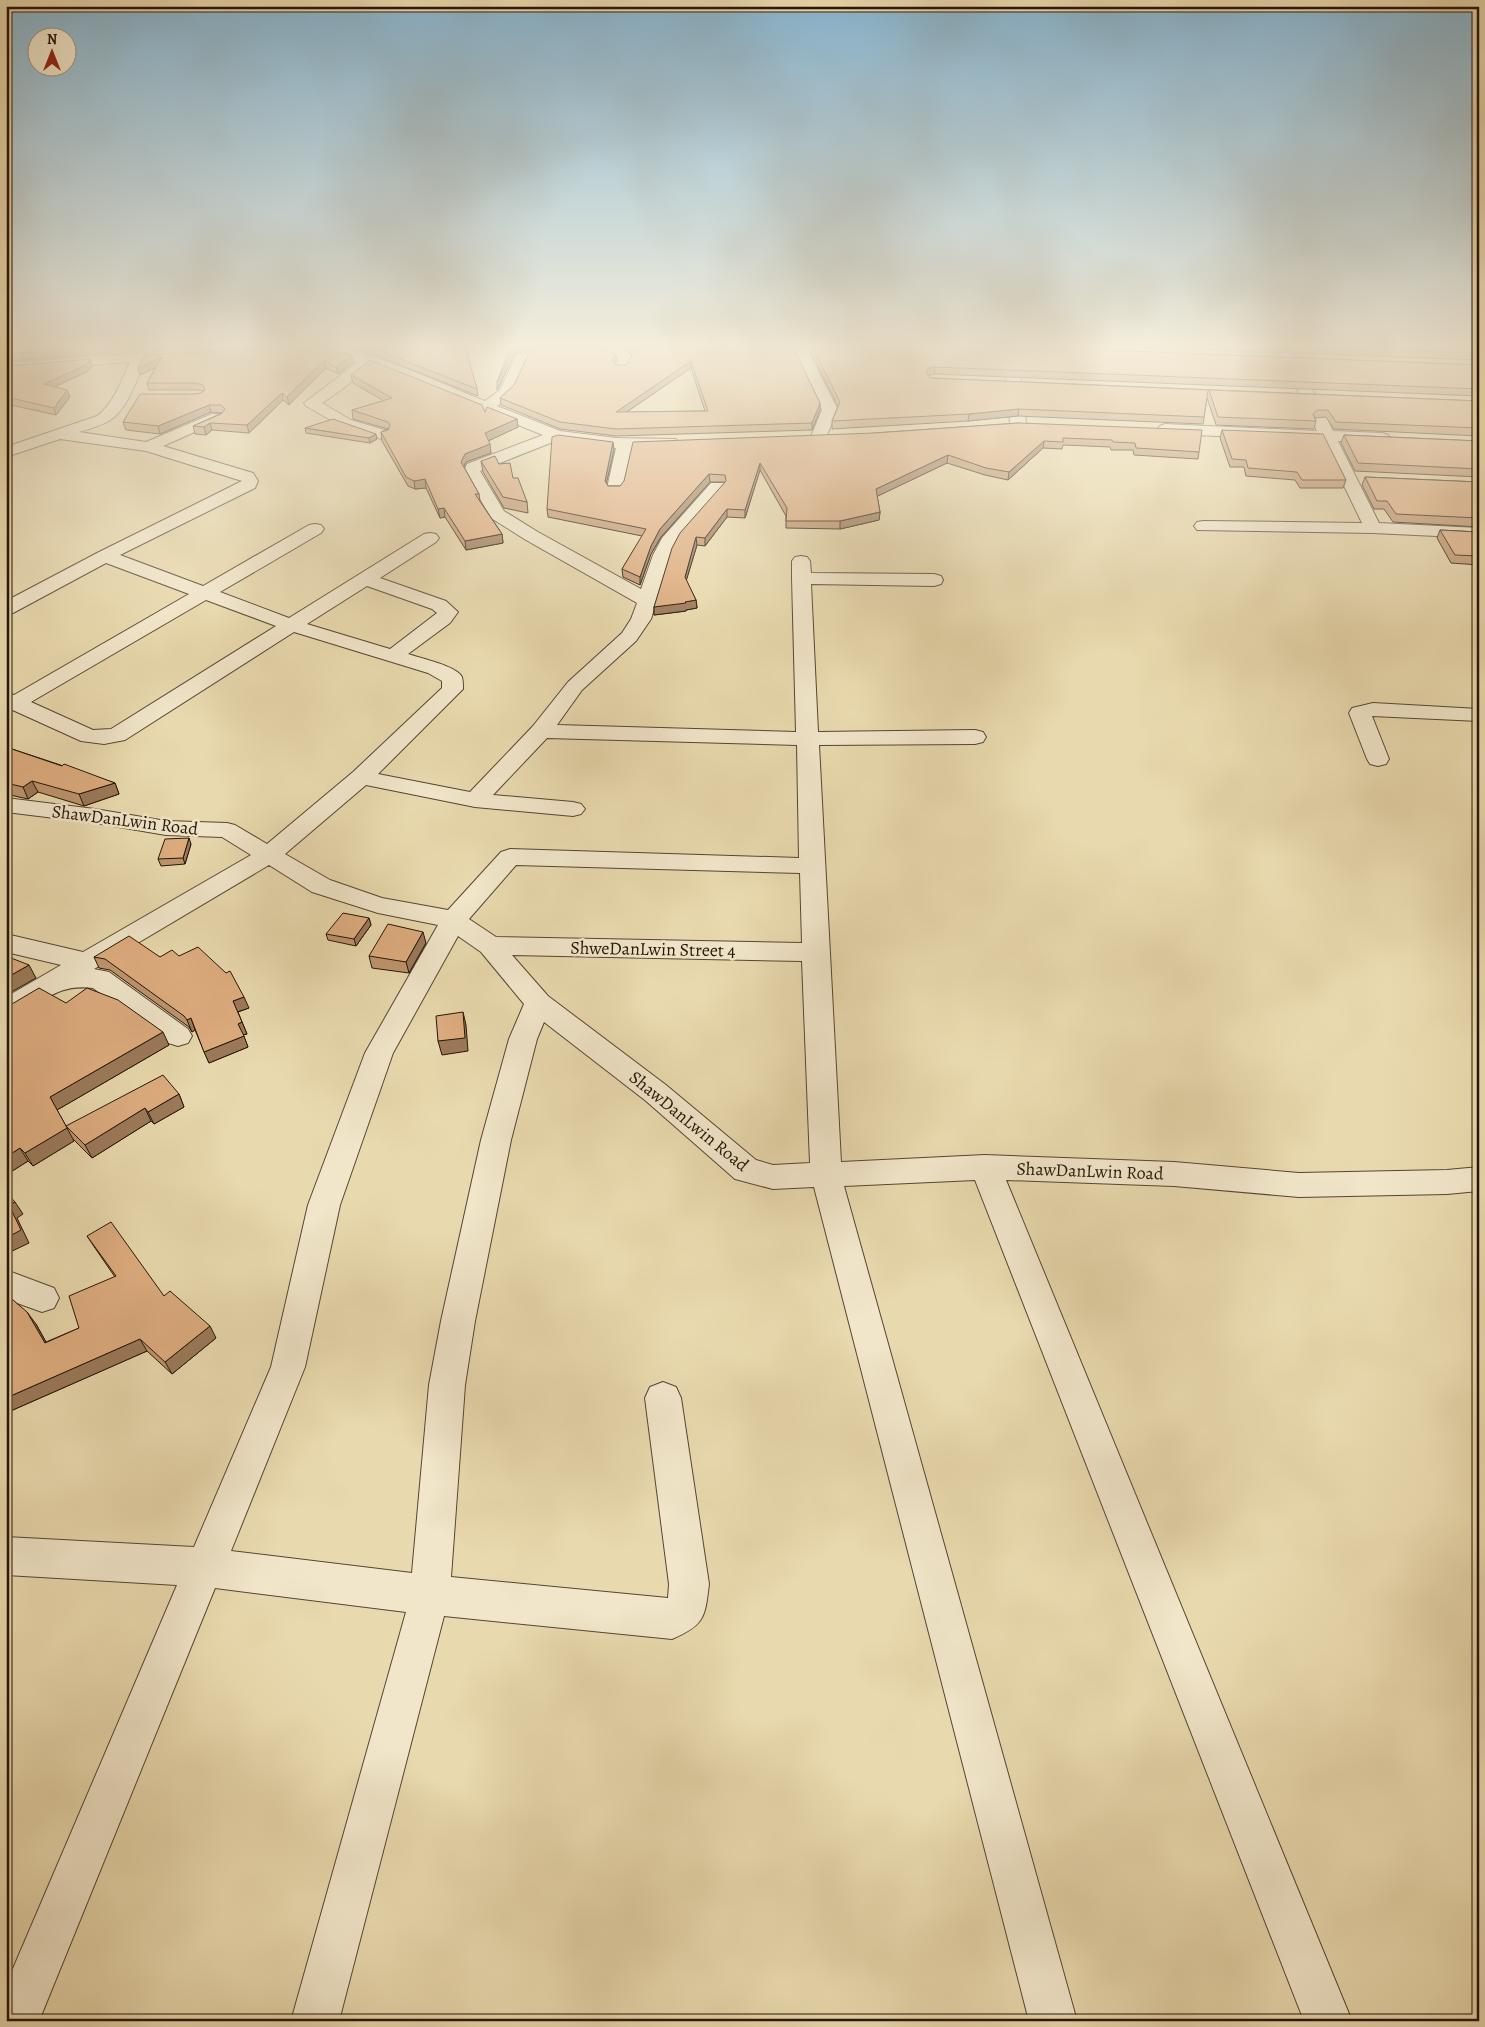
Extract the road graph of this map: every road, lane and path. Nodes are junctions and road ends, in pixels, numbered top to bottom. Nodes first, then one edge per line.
1 (38, 442) edge
2 (112, 442) edge
3 (160, 442) edge
4 (542, 442) edge
5 (611, 442) edge
6 (682, 442) edge
7 (1331, 442) edge
8 (625, 443) junction
9 (148, 447) junction
10 (6, 452) edge
11 (1348, 478) junction
12 (1367, 478) edge
13 (718, 487) edge
14 (615, 488) edge
15 (1203, 526) dead end
16 (1373, 528) junction
17 (315, 529) dead end
18 (1479, 533) edge
19 (430, 538) dead end
20 (105, 556) junction
21 (365, 579) junction
22 (934, 580) dead end
23 (203, 592) junction
24 (648, 601) junction
25 (6, 609) edge
26 (290, 625) junction
27 (393, 656) junction
28 (11, 701) edge
29 (1479, 715) edge
30 (542, 731) junction
31 (975, 737) dead end
32 (808, 739) junction
33 (1378, 759) dead end
34 (361, 777) junction
35 (475, 800) junction
36 (6, 805) edge
37 (573, 809) dead end
38 (269, 855) junction
39 (812, 866) junction
40 (454, 920) junction
41 (6, 943) edge
42 (490, 946) junction
43 (815, 952) junction
44 (87, 962) junction
45 (54, 981) junction
46 (538, 1003) junction
47 (6, 1010) edge
48 (178, 1036) dead end
49 (985, 1167) junction
50 (826, 1175) junction
51 (1479, 1179) edge
52 (6, 1284) edge
53 (42, 1298) dead end
54 (663, 1398) dead end
55 (6, 1556) edge
56 (204, 1567) junction
57 (430, 1595) junction
58 (15, 2021) edge
59 (315, 2021) edge
60 (1053, 2021) edge
61 (1328, 2021) edge

1 - 10 street
2 - 9 street
3 - 9 street
4 - 24 street
5 - 8 street
6 - 8 street
7 - 11 street
8 - 14 street
9 - 20 street
11 - 12 street
11 - 16 street
13 - 24 street
15 - 16 street
16 - 18 street
17 - 23 street
19 - 21 street
20 - 23 street
20 - 25 street
21 - 26 street
21 - 27 street
22 - 32 street
23 - 26 street
23 - 28 street
24 - 30 street
26 - 27 street
26 - 28 street
27 - 34 street
29 - 33 street
30 - 32 street
30 - 35 street
31 - 32 street
32 - 39 street
34 - 35 street
34 - 38 street
35 - 37 street
36 - 38 street, ShawDanLwin Road
38 - 40 street, ShawDanLwin Road
38 - 44 street
39 - 40 street
39 - 43 street
40 - 42 street, ShawDanLwin Road
40 - 56 street
41 - 44 street
42 - 43 street, ShweDanLwin Street 4
42 - 46 street, ShawDanLwin Road
43 - 50 street
44 - 45 street
45 - 47 street
45 - 48 street
46 - 50 street, ShawDanLwin Road
46 - 57 street
49 - 50 street, ShawDanLwin Road
49 - 51 street, ShawDanLwin Road
49 - 61 street
50 - 60 street
52 - 53 street
54 - 57 street
55 - 56 street
56 - 57 street
56 - 58 street
57 - 59 street

